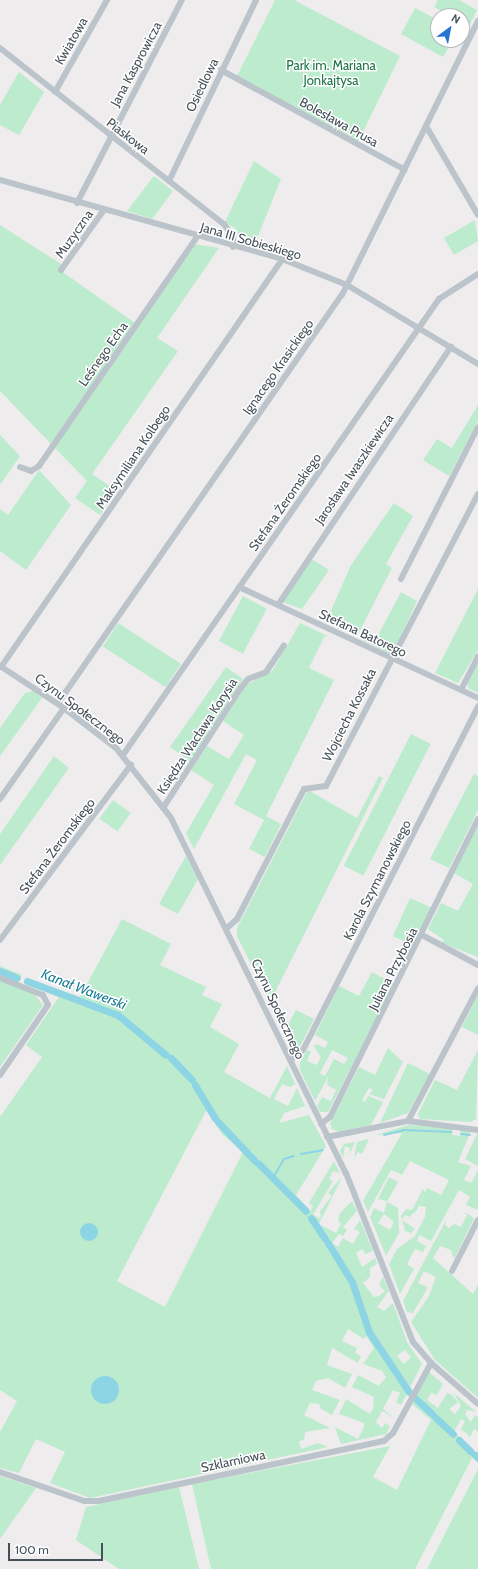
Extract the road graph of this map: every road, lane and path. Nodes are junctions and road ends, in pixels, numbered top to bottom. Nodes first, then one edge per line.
1 (107, 0) edge
2 (182, 0) edge
3 (256, 0) edge
4 (478, 21) edge
5 (0, 48) edge
6 (221, 70) junction
7 (55, 92) junction
8 (426, 126) junction
9 (110, 137) junction
10 (405, 170) junction
11 (0, 180) edge
12 (169, 181) junction
13 (77, 203) junction
14 (104, 210) junction
15 (478, 215) edge
16 (197, 237) junction
17 (233, 247) junction
18 (282, 259) junction
19 (62, 270) dead end
20 (478, 274) edge
21 (347, 285) junction
22 (418, 326) junction
23 (451, 347) junction
24 (478, 364) edge
25 (478, 426) edge
26 (20, 467) dead end
27 (478, 494) edge
28 (401, 579) dead end
29 (239, 587) junction
30 (278, 605) junction
31 (284, 645) dead end
32 (478, 656) edge
33 (394, 659) junction
34 (0, 667) edge
35 (461, 690) junction
36 (478, 698) edge
37 (58, 703) junction
38 (478, 706) edge
39 (64, 708) junction
40 (123, 755) junction
41 (131, 765) junction
42 (0, 799) edge
43 (163, 808) junction
44 (478, 819) edge
45 (227, 928) junction
46 (422, 935) junction
47 (0, 940) edge
48 (478, 965) edge
49 (0, 978) edge
50 (478, 988) edge
51 (290, 1060) junction
52 (0, 1075) edge
53 (408, 1121) junction
54 (321, 1124) junction
55 (477, 1128) edge
56 (327, 1137) junction
57 (478, 1220) edge
58 (452, 1270) dead end
59 (430, 1363) junction
60 (478, 1404) edge
61 (0, 1472) edge

1 - 7 street, Kwiatowa
2 - 9 street, Jana Kasprowicza
3 - 6 street, Osiedlowa
4 - 8 street, Ignacego Krasickiego
5 - 7 street, Piaskowa
6 - 10 street, Bolesława Prusa
6 - 12 street, Osiedlowa
7 - 9 street, Piaskowa
8 - 10 street, Ignacego Krasickiego
8 - 15 street
9 - 12 street, Piaskowa
9 - 13 street, Jana Kasprowicza
10 - 21 street, Ignacego Krasickiego
11 - 13 street, Jana III Sobieskiego
12 - 17 street, Piaskowa
13 - 14 street, Jana III Sobieskiego
14 - 16 street, Jana III Sobieskiego
14 - 19 street, Muzyczna
16 - 17 street, Jana III Sobieskiego
16 - 26 street, Leśnego Echa
17 - 18 street, Jana III Sobieskiego
18 - 21 street, Jana III Sobieskiego
18 - 34 street, Maksymiliana Kolbego
20 - 22 street, Stefana Żeromskiego
21 - 22 street, Jana III Sobieskiego
21 - 37 street, Ignacego Krasickiego
22 - 23 street, Jana III Sobieskiego
22 - 29 street, Stefana Żeromskiego
23 - 24 street, Jana III Sobieskiego
23 - 30 street, Jarosława Iwaszkiewicza
25 - 28 street
27 - 33 street, Wojciecha Kossaka
29 - 30 street, Stefana Batorego
29 - 40 street, Stefana Żeromskiego
30 - 33 street, Stefana Batorego
31 - 43 street, Księdza Wacława Korysia
32 - 35 street
33 - 35 street, Stefana Batorego
33 - 45 street, Wojciecha Kossaka
34 - 37 street, Czynu Społecznego
35 - 36 street, Stefana Batorego
37 - 39 street, Czynu Społecznego
38 - 51 street, Karola Szymanowskiego
39 - 40 street, Czynu Społecznego
39 - 42 street
40 - 41 street, Czynu Społecznego
41 - 43 street, Czynu Społecznego
41 - 47 street, Stefana Żeromskiego
43 - 45 street, Czynu Społecznego
44 - 46 street, Juliana Przybosia
45 - 51 street, Czynu Społecznego
46 - 48 street
46 - 54 street, Juliana Przybosia
49 - 52 street
50 - 53 street
51 - 54 street, Czynu Społecznego
53 - 55 street
53 - 56 street
54 - 56 street, Czynu Społecznego
56 - 59 street, Czynu Społecznego
57 - 58 street
59 - 60 street, Czynu Społecznego
59 - 61 street, Szklarniowa

